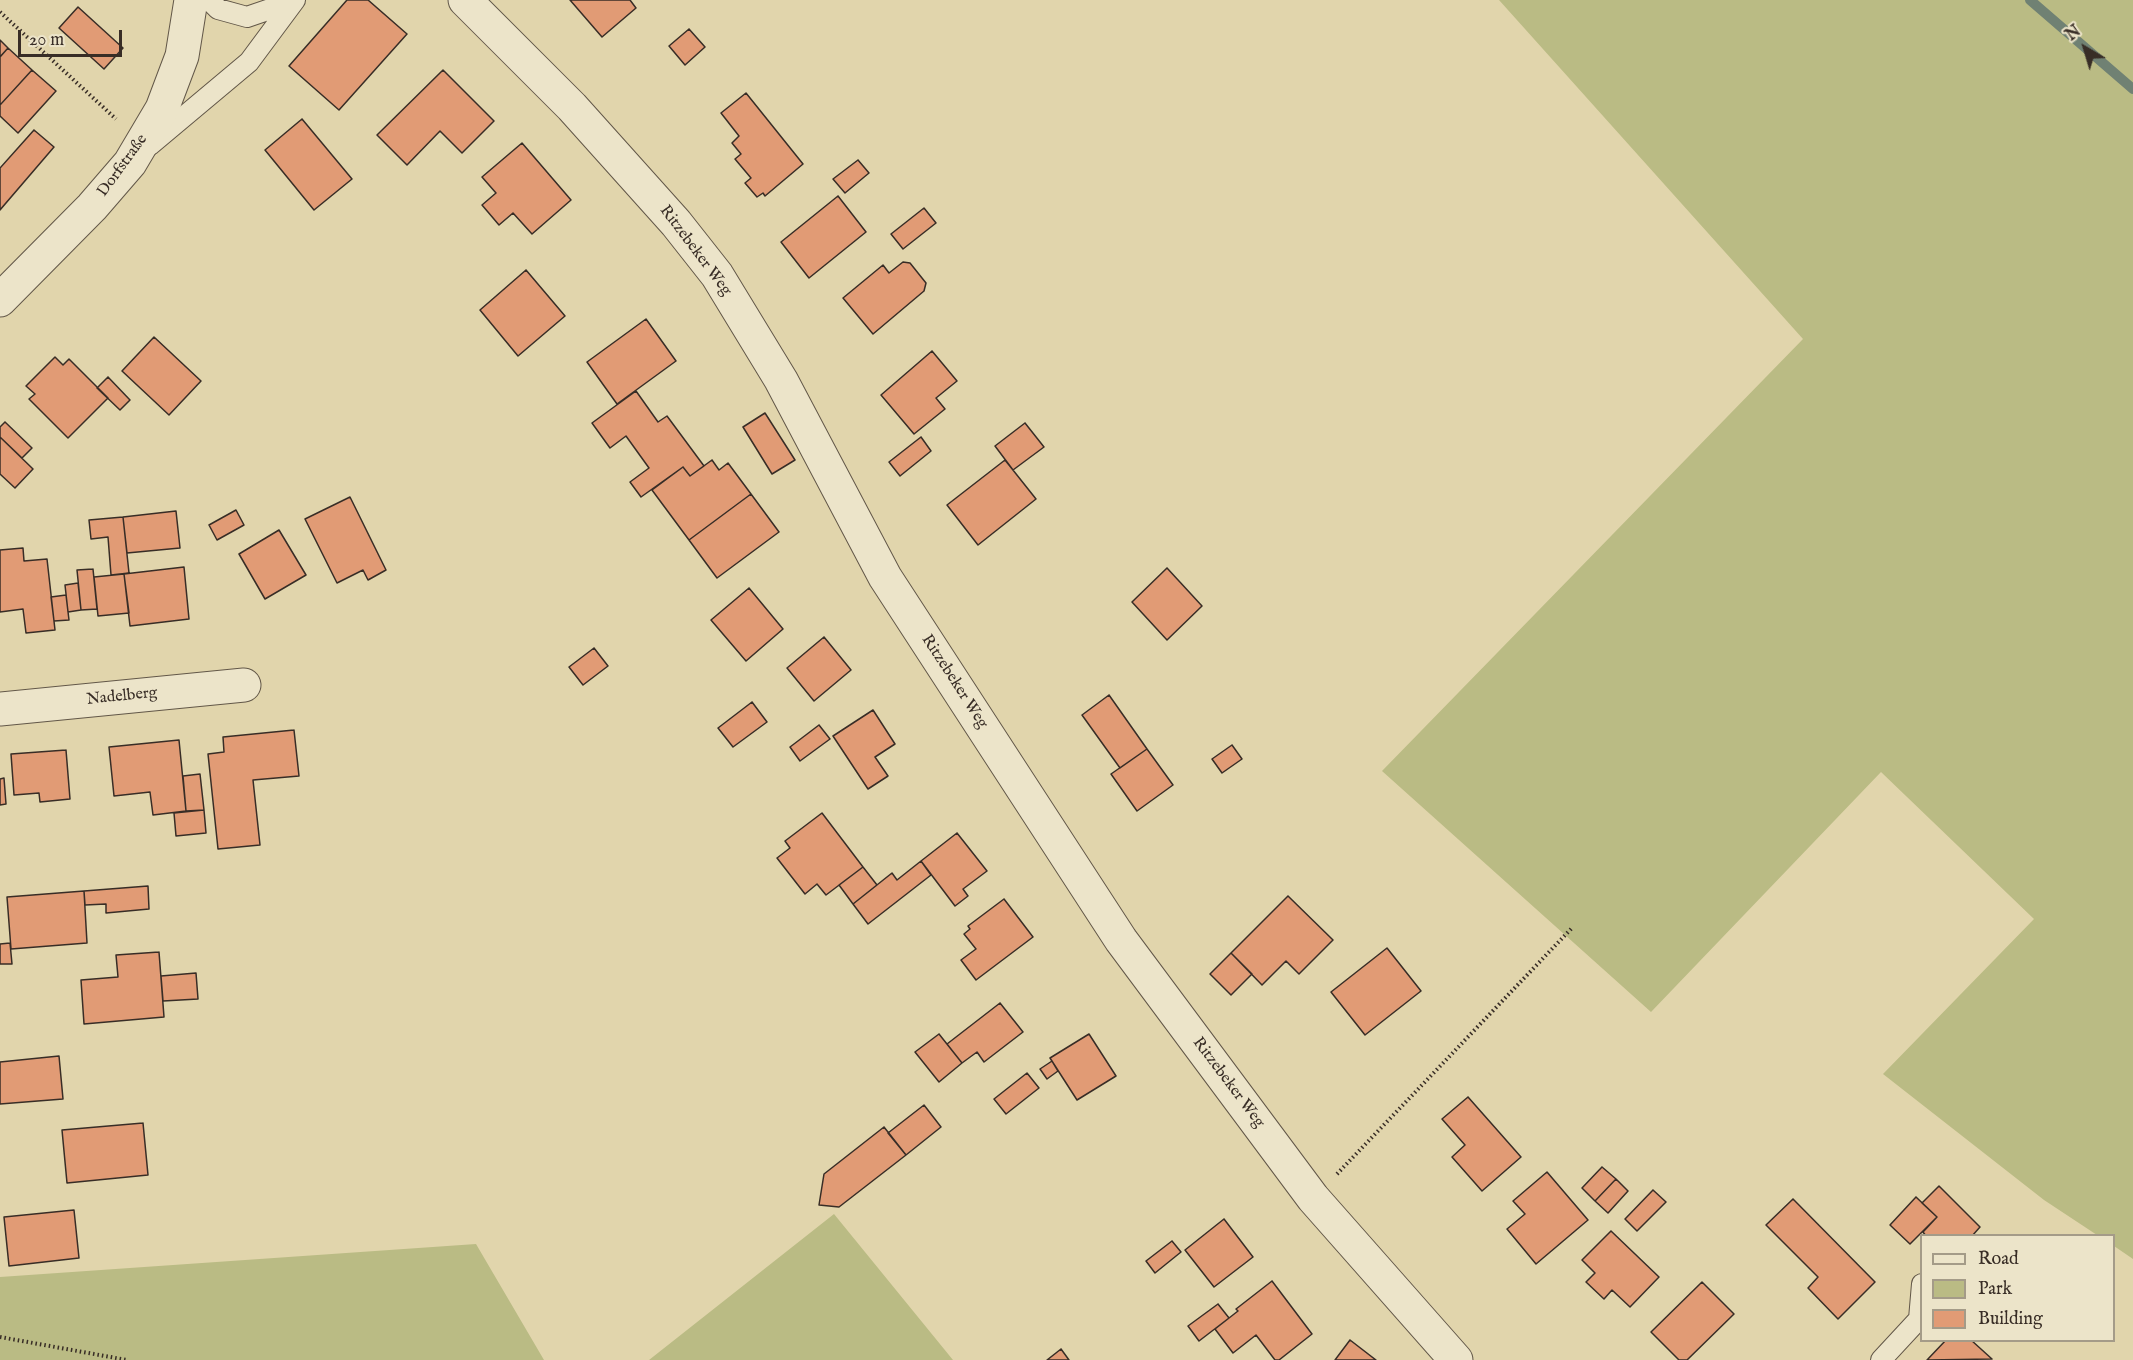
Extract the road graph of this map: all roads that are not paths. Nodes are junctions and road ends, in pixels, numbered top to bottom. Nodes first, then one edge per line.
1 (191, 0) edge
2 (209, 0) edge
3 (290, 0) edge
4 (295, 0) edge
5 (465, 0) edge
6 (137, 150) junction
7 (0, 300) edge
8 (244, 685) dead end
9 (0, 709) edge
10 (1920, 1302) edge
11 (1454, 1360) edge
12 (1881, 1360) edge

1 - 6 street, Dorfstraße
2 - 3 lane
4 - 6 lane
5 - 11 street, Ritzebeker Weg
6 - 7 street, Dorfstraße
8 - 9 street, Nadelberg
10 - 12 lane

